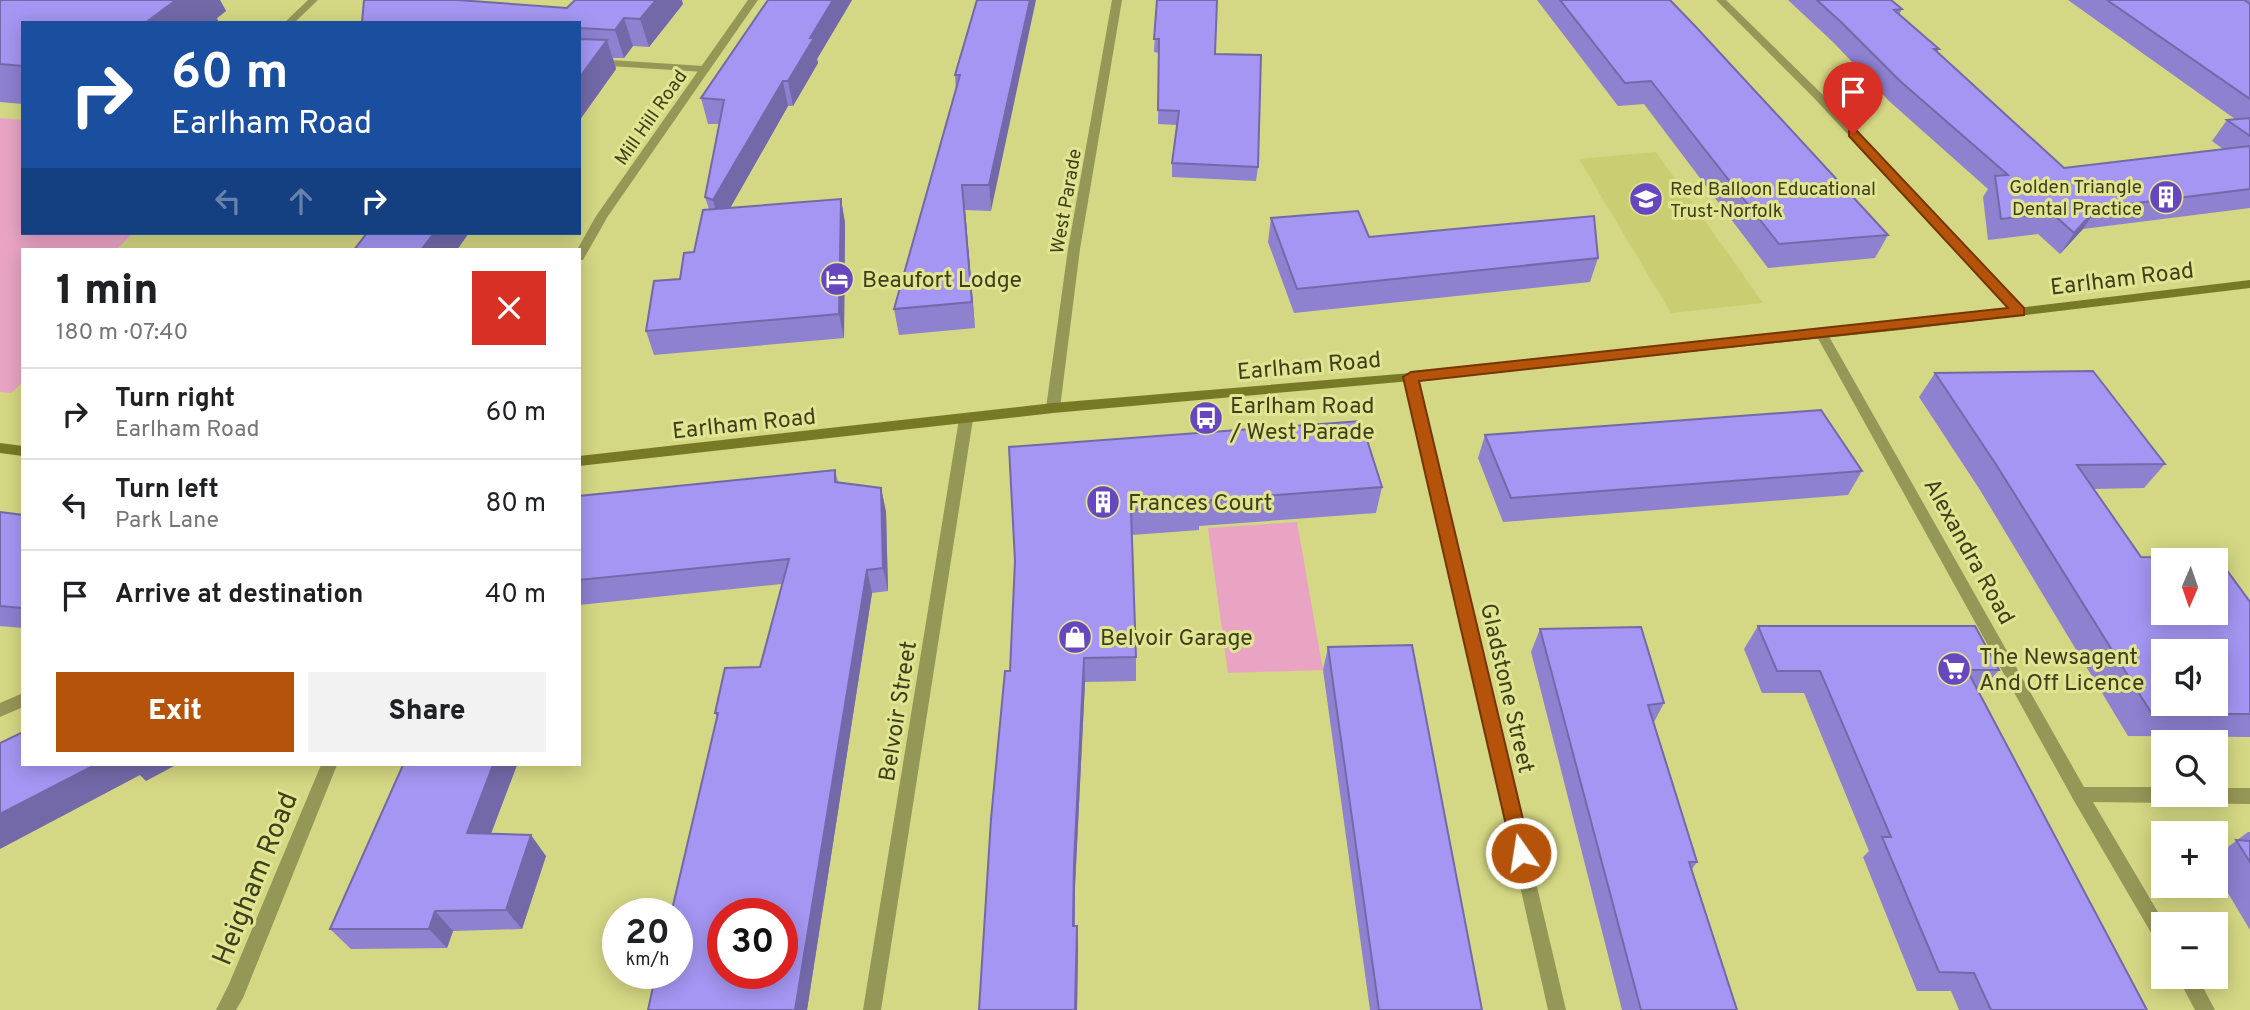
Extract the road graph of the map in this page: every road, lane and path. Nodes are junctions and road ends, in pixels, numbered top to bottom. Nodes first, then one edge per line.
1 (313, 0) edge
2 (753, 0) edge
3 (1117, 0) edge
4 (1721, 0) edge
5 (290, 21) edge
6 (581, 61) edge
7 (704, 69) junction
8 (581, 254) edge
9 (2250, 284) edge
10 (2019, 312) junction
11 (1821, 333) junction
12 (1411, 377) junction
13 (1053, 408) junction
14 (966, 419) junction
15 (0, 448) edge
16 (21, 451) edge
17 (581, 461) edge
18 (21, 701) edge
19 (0, 710) edge
20 (329, 766) edge
21 (2078, 794) junction
22 (2250, 796) edge
23 (2151, 917) edge
24 (2194, 989) edge
25 (225, 1010) edge
26 (872, 1010) edge
27 (1557, 1010) edge
28 (2206, 1010) edge

1 - 5 street
2 - 7 street, Mill Hill Road
3 - 13 street, West Parade
4 - 10 street
6 - 7 street
7 - 8 street, Mill Hill Road
9 - 10 main road, Earlham Road
10 - 11 main road, Earlham Road
11 - 12 main road, Earlham Road
11 - 21 street, Alexandra Road
12 - 13 main road, Earlham Road
12 - 27 street, Gladstone Street
13 - 14 main road, Earlham Road
14 - 17 main road, Earlham Road
14 - 26 street, Belvoir Street
15 - 16 main road
18 - 19 street
20 - 25 street, Heigham Road
21 - 22 street
21 - 23 street, Alexandra Road
24 - 28 street

